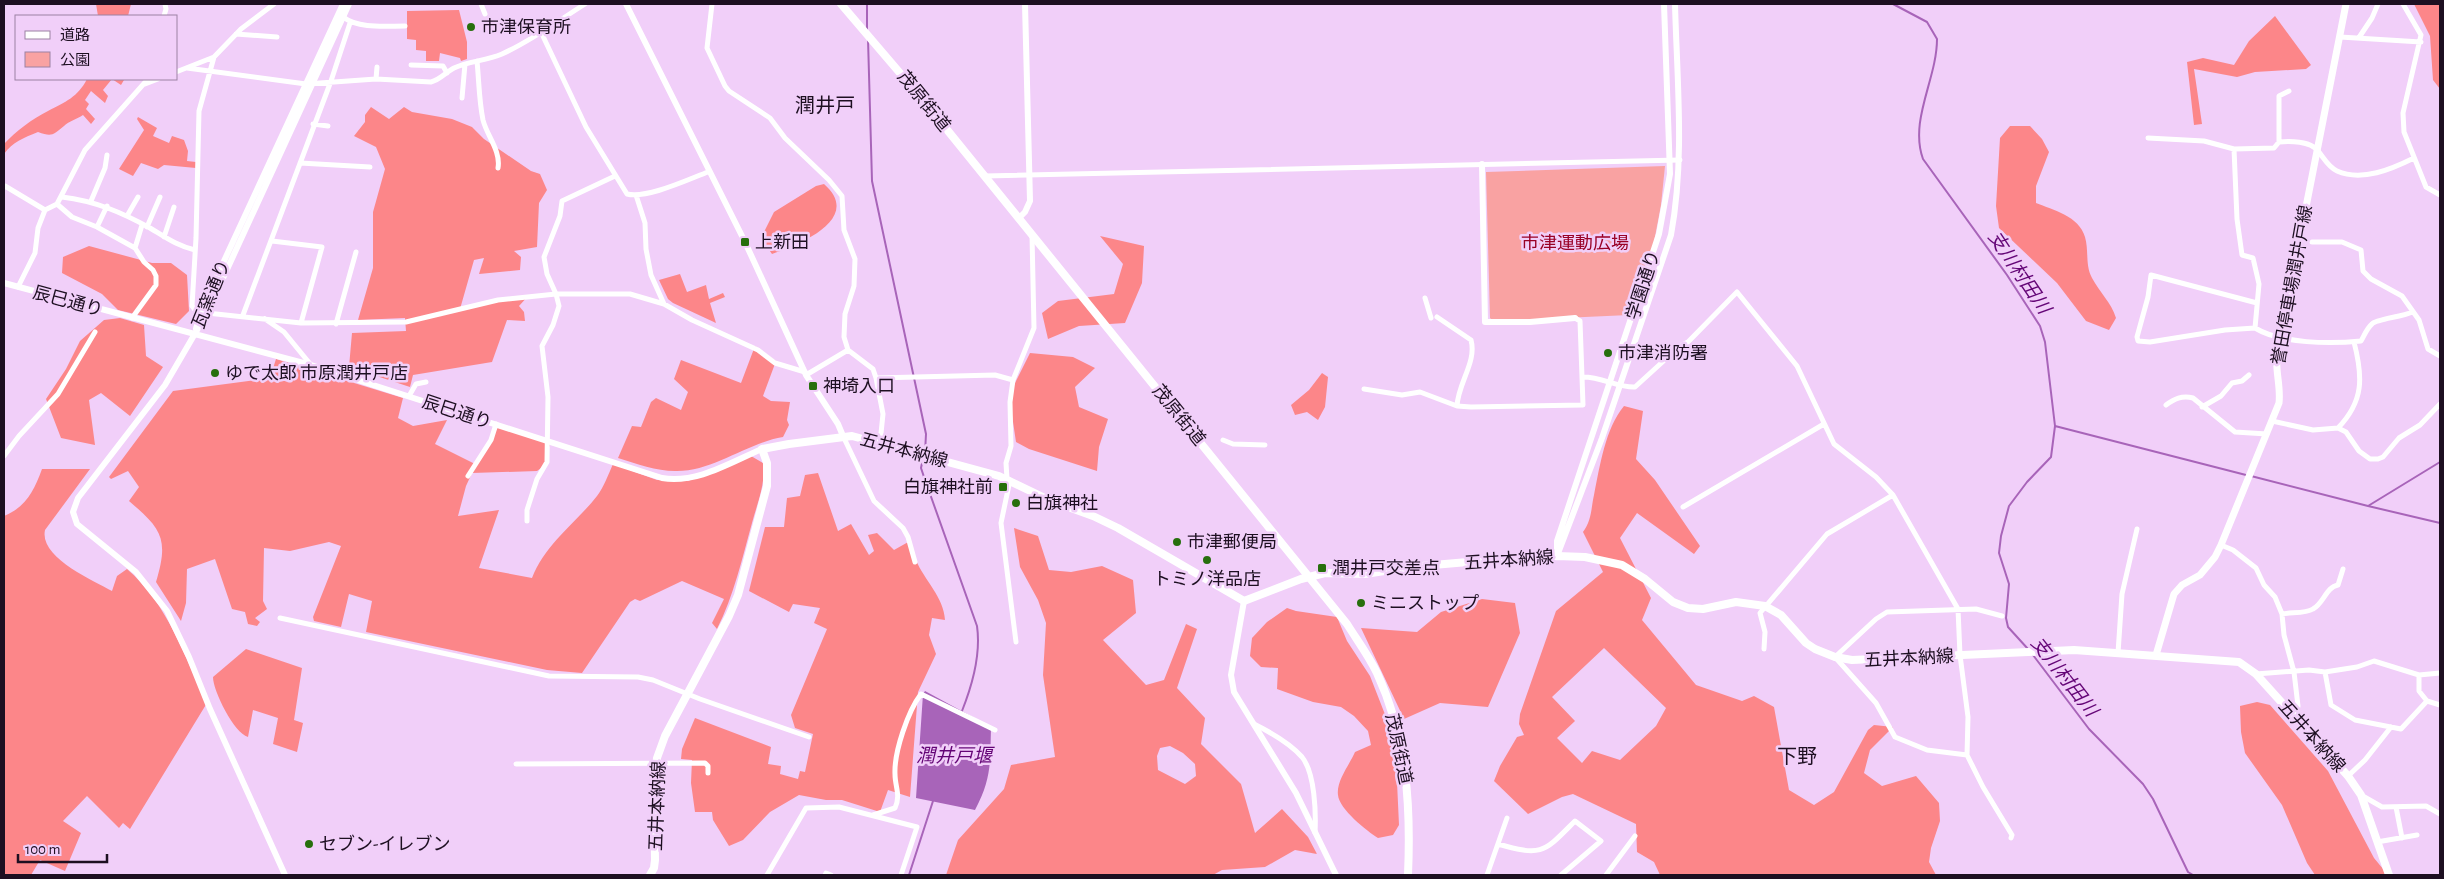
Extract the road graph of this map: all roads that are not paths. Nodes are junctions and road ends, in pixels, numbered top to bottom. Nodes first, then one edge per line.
1 (274, 4) edge
2 (343, 4) edge
3 (349, 4) edge
4 (481, 4) edge
5 (585, 4) edge
6 (626, 4) edge
7 (712, 4) edge
8 (841, 4) edge
9 (1025, 4) edge
10 (1664, 4) edge
11 (1675, 4) edge
12 (2346, 4) edge
13 (2378, 4) edge
14 (2403, 4) edge
15 (485, 14) dead end
16 (343, 17) junction
17 (350, 23) junction
18 (404, 26) dead end
19 (541, 32) junction
20 (236, 34) junction
21 (2360, 36) junction
22 (278, 37) dead end
23 (2340, 37) junction
24 (2421, 42) junction
25 (214, 56) junction
26 (477, 61) junction
27 (465, 64) junction
28 (411, 65) dead end
29 (377, 67) dead end
30 (187, 68) junction
31 (178, 71) edge
32 (208, 72) junction
33 (447, 73) junction
34 (376, 79) junction
35 (147, 80) edge
36 (155, 80) edge
37 (331, 81) junction
38 (144, 84) junction
39 (310, 84) junction
40 (2289, 91) dead end
41 (462, 98) dead end
42 (313, 124) junction
43 (328, 126) dead end
44 (2148, 138) dead end
45 (2278, 142) junction
46 (2234, 149) junction
47 (2317, 149) junction
48 (107, 155) dead end
49 (2414, 158) junction
50 (1680, 160) junction
51 (1670, 161) junction
52 (300, 163) junction
53 (1482, 164) junction
54 (370, 167) dead end
55 (498, 168) dead end
56 (708, 172) junction
57 (1030, 175) junction
58 (615, 176) junction
59 (985, 176) junction
60 (4, 187) edge
61 (636, 195) junction
62 (2440, 195) edge
63 (62, 197) junction
64 (138, 197) dead end
65 (160, 197) dead end
66 (91, 202) junction
67 (57, 204) junction
68 (107, 206) junction
69 (174, 207) dead end
70 (45, 210) junction
71 (126, 216) junction
72 (1019, 218) junction
73 (145, 226) junction
74 (97, 227) junction
75 (1032, 233) junction
76 (164, 237) junction
77 (272, 241) junction
78 (2312, 242) dead end
79 (135, 248) junction
80 (195, 250) junction
81 (356, 252) dead end
82 (4, 283) edge
83 (18, 287) junction
84 (556, 294) junction
85 (1425, 298) dead end
86 (2257, 303) junction
87 (664, 304) junction
88 (2412, 312) junction
89 (207, 313) junction
90 (198, 315) junction
91 (243, 315) junction
92 (262, 317) junction
93 (1437, 317) dead end
94 (132, 318) junction
95 (1431, 318) dead end
96 (1575, 318) joint
97 (302, 323) junction
98 (336, 324) junction
99 (2255, 328) junction
100 (95, 332) dead end
101 (194, 335) junction
102 (1626, 336) junction
103 (2280, 338) junction
104 (1637, 340) junction
105 (2354, 342) junction
106 (848, 350) junction
107 (2440, 356) edge
108 (312, 365) junction
109 (806, 373) junction
110 (2249, 375) dead end
111 (1583, 377) junction
112 (876, 378) junction
113 (1013, 380) junction
114 (1611, 381) junction
115 (426, 382) dead end
116 (1621, 385) junction
117 (1364, 389) dead end
118 (409, 396) junction
119 (2440, 404) edge
120 (2166, 405) dead end
121 (1457, 406) junction
122 (2202, 407) junction
123 (2272, 421) junction
124 (496, 424) junction
125 (1824, 424) junction
126 (2338, 428) junction
127 (2267, 434) junction
128 (843, 436) junction
129 (1223, 440) dead end
130 (549, 442) junction
131 (880, 443) junction
132 (1265, 445) dead end
133 (762, 449) junction
134 (4, 456) edge
135 (468, 476) dead end
136 (1008, 480) junction
137 (1893, 495) junction
138 (1684, 507) dead end
139 (527, 521) dead end
140 (2137, 529) dead end
141 (2221, 545) junction
142 (1557, 556) junction
143 (915, 562) dead end
144 (2343, 569) dead end
145 (1310, 577) junction
146 (1244, 601) junction
147 (1765, 606) junction
148 (1958, 609) junction
149 (2282, 614) junction
150 (2002, 616) dead end
151 (280, 618) dead end
152 (1016, 642) dead end
153 (1764, 649) dead end
154 (2118, 653) junction
155 (1960, 655) junction
156 (2156, 655) junction
157 (1835, 657) junction
158 (2294, 672) junction
159 (2325, 672) junction
160 (2440, 673) edge
161 (2256, 674) junction
162 (2419, 675) junction
163 (688, 694) junction
164 (2427, 701) junction
165 (2440, 705) edge
166 (2295, 717) junction
167 (1251, 722) junction
168 (2391, 727) junction
169 (994, 730) dead end
170 (809, 737) dead end
171 (1967, 755) junction
172 (656, 763) junction
173 (516, 764) dead end
174 (708, 773) dead end
175 (2348, 776) junction
176 (2361, 795) junction
177 (2396, 807) junction
178 (2440, 814) edge
179 (873, 815) junction
180 (1508, 818) dead end
181 (1315, 833) junction
182 (2417, 835) dead end
183 (1635, 836) dead end
184 (2011, 838) dead end
185 (2402, 838) junction
186 (2377, 842) junction
187 (1498, 844) junction
188 (1565, 874) edge
189 (285, 875) edge
190 (651, 875) edge
191 (767, 875) edge
192 (825, 875) edge
193 (831, 875) edge
194 (901, 875) edge
195 (1336, 875) edge
196 (1408, 875) edge
197 (1487, 875) edge
198 (1606, 875) edge
199 (2389, 875) edge

1 - 20 street
2 - 39 street, 瓦窯通り
3 - 16 street, 瓦窯通り
4 - 15 street
5 - 19 street
6 - 56 street
7 - 106 street
8 - 59 main road, 茂原街道
9 - 57 street
10 - 51 street, 学園通り
11 - 50 street
12 - 23 main road, 誉田停車場潤井戸線
13 - 21 street
14 - 24 street
16 - 17 street
16 - 39 street, 瓦窯通り
17 - 18 street
17 - 37 street
19 - 26 street
19 - 58 street
20 - 22 street
20 - 25 street
21 - 23 street
21 - 24 street
23 - 47 main road, 誉田停車場潤井戸線
24 - 49 street
25 - 30 street
25 - 32 street
26 - 27 street
26 - 55 street
27 - 33 street
27 - 41 street
28 - 33 street
29 - 34 street
30 - 31 street
30 - 32 street
32 - 39 street
32 - 80 street
33 - 34 street
34 - 37 street
35 - 38 street
36 - 38 street
37 - 39 street
37 - 42 street
38 - 63 street
39 - 89 street, 瓦窯通り
39 - 90 street, 瓦窯通り
40 - 45 street
42 - 43 street
42 - 52 street
44 - 46 street
45 - 46 street
45 - 47 street
46 - 86 street
47 - 49 street
47 - 103 main road, 誉田停車場潤井戸線
48 - 66 street
49 - 62 street
50 - 51 street
50 - 104 street
51 - 53 street
51 - 102 street, 学園通り
52 - 54 street
52 - 77 street
53 - 57 street
53 - 96 street
56 - 61 street
56 - 109 street
57 - 59 street
57 - 72 street
58 - 61 street
58 - 84 street
59 - 72 main road, 茂原街道
60 - 70 street
61 - 87 street
63 - 66 street
63 - 67 street
64 - 71 street
65 - 73 street
66 - 68 street
67 - 70 street
67 - 74 street
68 - 71 street
68 - 74 street
69 - 76 street
70 - 83 street
71 - 73 street
72 - 75 main road, 茂原街道
73 - 76 street
73 - 79 street
74 - 79 street
75 - 113 street
75 - 145 main road, 茂原街道
76 - 80 street
77 - 91 street
77 - 97 street
78 - 88 street
79 - 94 street
80 - 90 street
81 - 98 street
82 - 83 street, 辰巳通り
83 - 94 street, 辰巳通り
84 - 87 street
84 - 98 street
84 - 130 street
85 - 95 street
86 - 99 street
86 - 99 street
87 - 109 street
88 - 105 street
88 - 107 street
89 - 91 street
89 - 101 street, 瓦窯通り
90 - 101 street, 瓦窯通り
91 - 92 street
92 - 97 street
92 - 108 street
93 - 121 street
94 - 101 street, 辰巳通り
96 - 111 street
97 - 98 street
99 - 103 street
100 - 134 street
101 - 108 street, 辰巳通り
101 - 189 street
102 - 104 street
102 - 114 street, 学園通り
103 - 105 street
103 - 123 main road, 誉田停車場潤井戸線
104 - 116 street
105 - 126 street
106 - 109 street
106 - 112 street
108 - 118 street, 辰巳通り
109 - 128 street
110 - 122 street
111 - 114 street
111 - 121 street
112 - 113 street
112 - 131 street
113 - 136 street
114 - 116 street
114 - 142 street, 学園通り
115 - 118 street
116 - 125 street
116 - 142 street
117 - 121 street
118 - 124 street, 辰巳通り
119 - 126 street
120 - 122 street
122 - 127 street
123 - 126 street
123 - 127 main road, 誉田停車場潤井戸線
124 - 130 street, 辰巳通り
124 - 135 street
125 - 137 street
125 - 138 street
127 - 141 main road, 誉田停車場潤井戸線
128 - 131 main road, 五井本納線
128 - 133 main road, 五井本納線
128 - 143 street
129 - 132 street
130 - 133 street, 辰巳通り
130 - 139 street
131 - 136 main road, 五井本納線
133 - 163 main road, 五井本納線
136 - 146 main road, 五井本納線
136 - 152 street
137 - 147 street
137 - 148 street
140 - 154 street
141 - 149 street
141 - 156 main road, 誉田停車場潤井戸線
142 - 145 main road, 五井本納線
142 - 147 main road, 五井本納線
144 - 149 street
145 - 146 main road, 五井本納線
145 - 196 main road, 茂原街道
146 - 167 street
147 - 153 street
147 - 157 main road, 五井本納線
148 - 150 street
148 - 155 street
148 - 157 street
149 - 158 street
151 - 163 street
154 - 155 main road, 五井本納線
154 - 156 main road, 五井本納線
155 - 157 main road, 五井本納線
155 - 171 street
156 - 161 main road, 五井本納線
157 - 171 street
158 - 159 street
158 - 161 street
158 - 166 street
159 - 162 street
159 - 168 street
160 - 162 street
161 - 166 main road, 五井本納線
162 - 164 street
163 - 170 street
163 - 172 main road, 五井本納線
164 - 165 street
164 - 168 street
166 - 175 main road, 五井本納線
167 - 181 street
167 - 181 street
168 - 175 street
169 - 179 street
171 - 184 street
172 - 173 street
172 - 174 street
172 - 190 main road, 五井本納線
175 - 176 main road, 五井本納線
176 - 177 street
176 - 186 main road, 五井本納線
177 - 178 street
177 - 185 street
179 - 191 street
179 - 194 street
180 - 187 street
181 - 195 street
182 - 185 street
183 - 198 street
185 - 186 street
186 - 199 main road, 五井本納線
187 - 188 street
187 - 197 street
192 - 193 street

